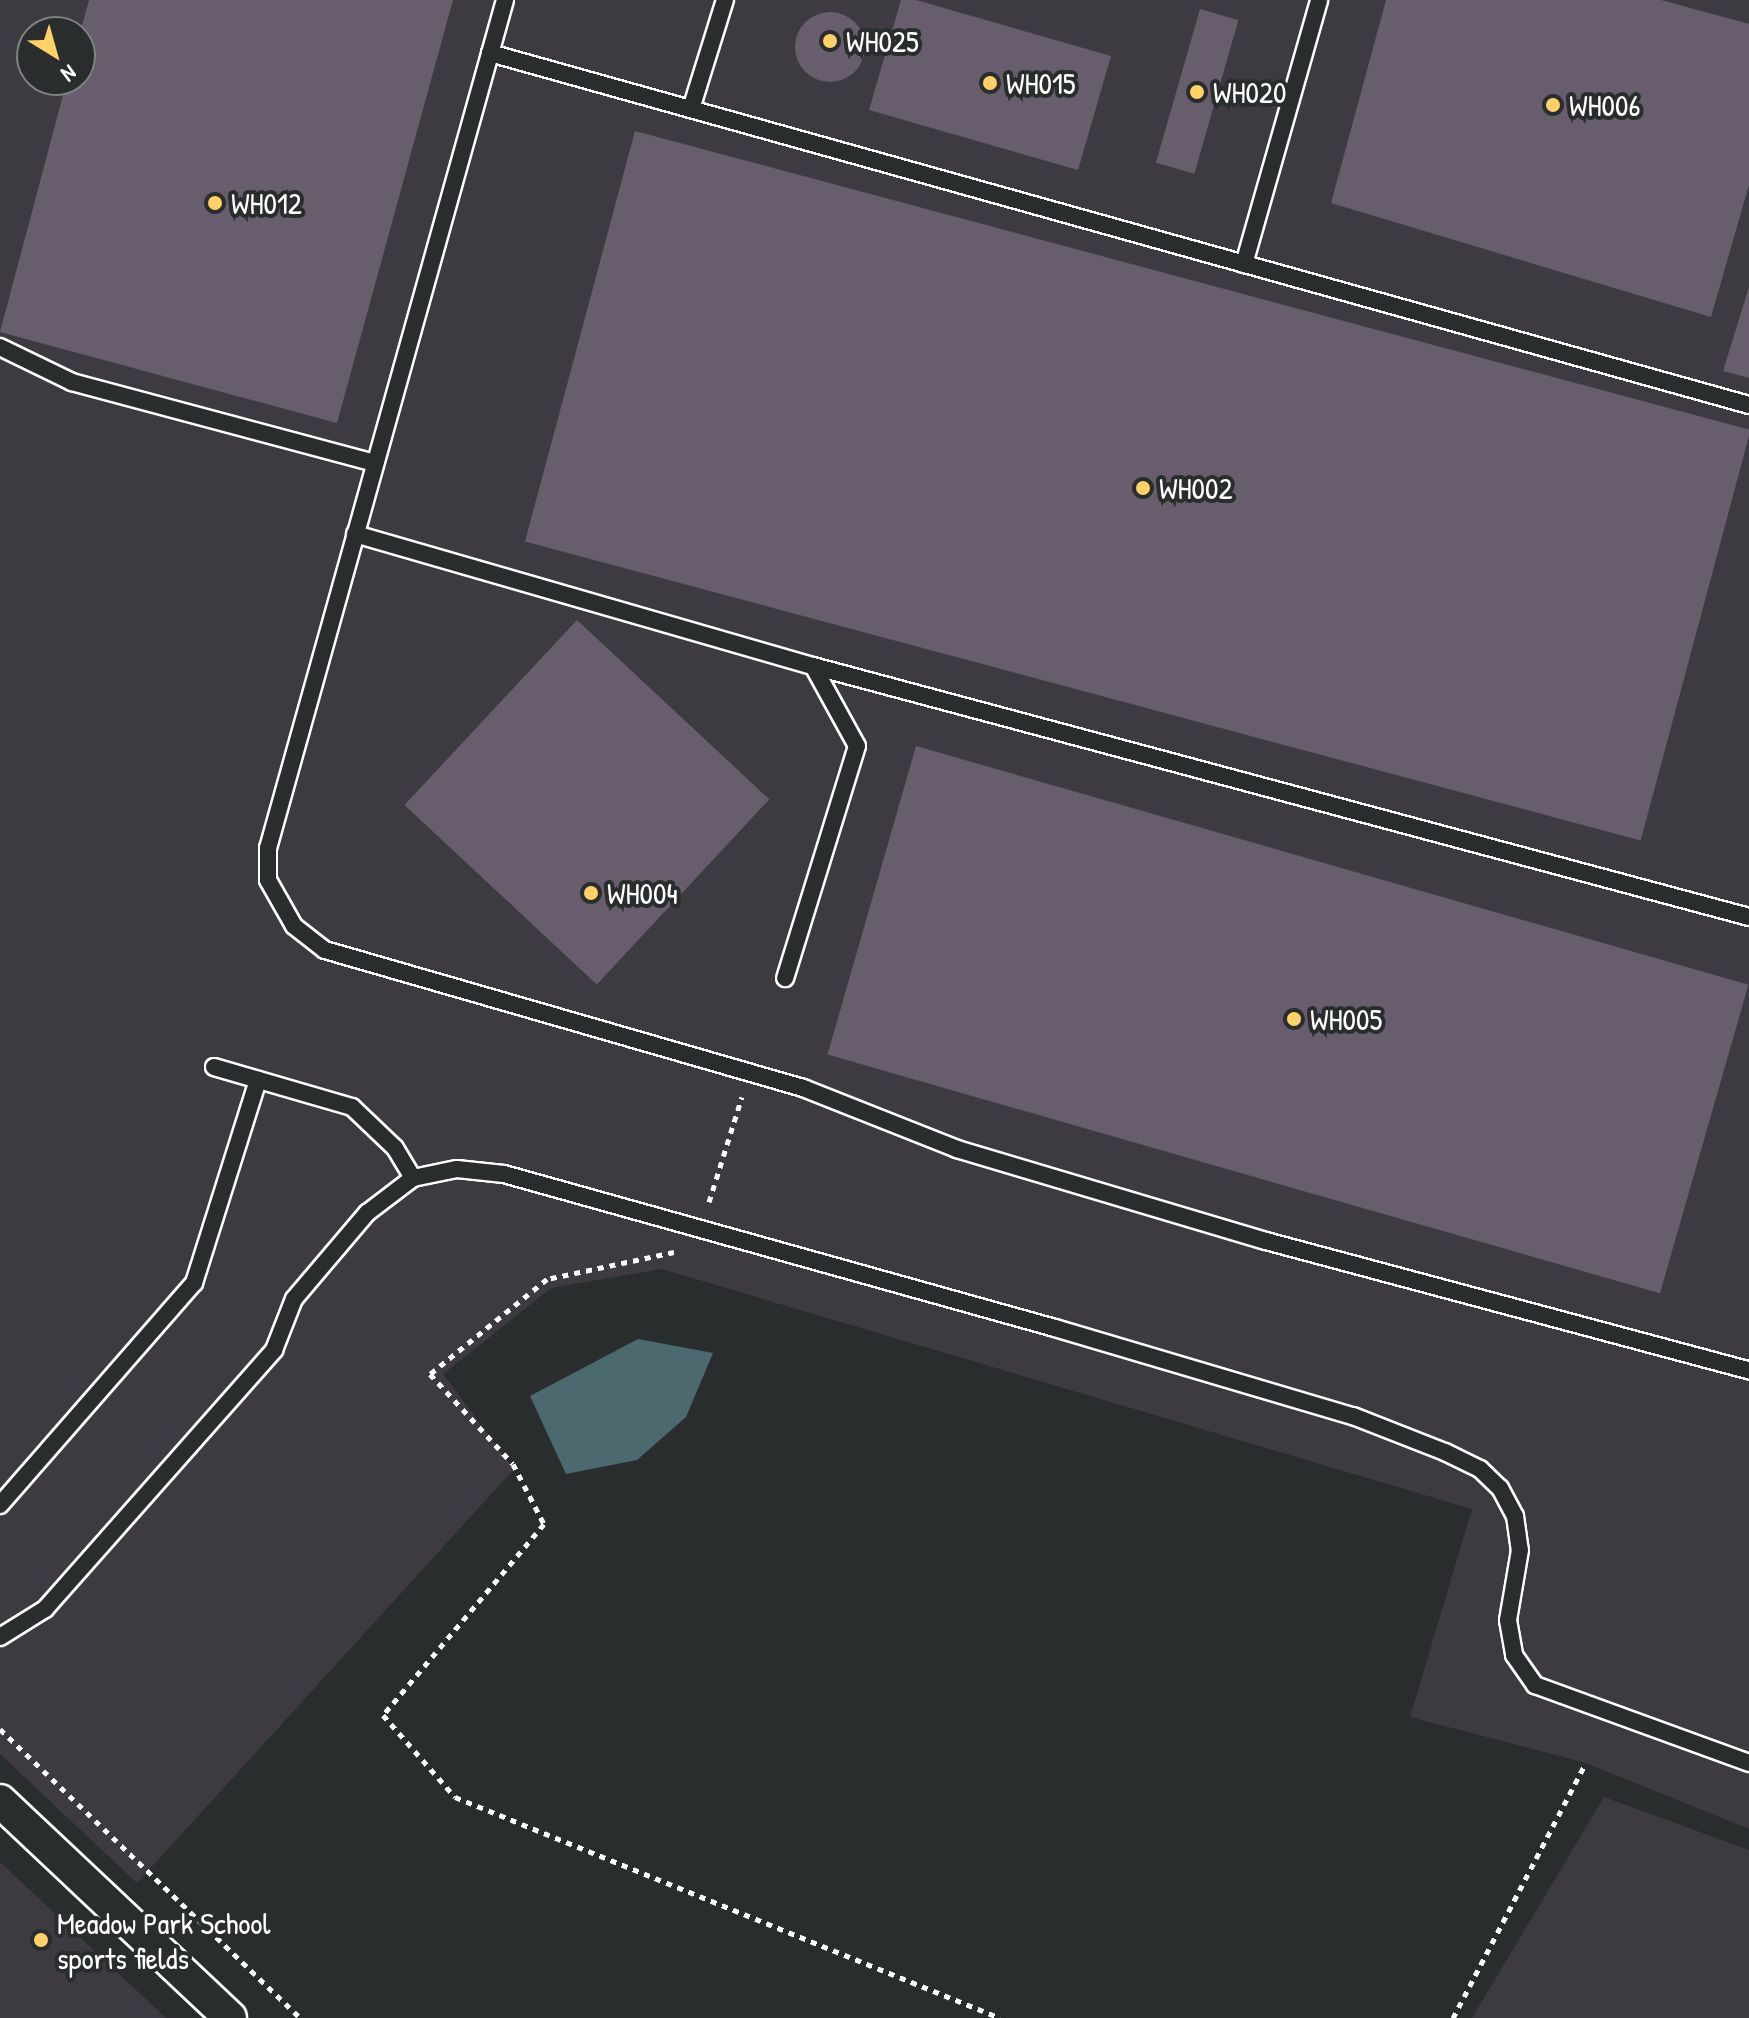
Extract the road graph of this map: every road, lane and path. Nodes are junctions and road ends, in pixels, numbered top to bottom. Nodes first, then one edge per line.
1 (505, 0) edge
2 (725, 0) edge
3 (1319, 0) edge
4 (490, 53) junction
5 (691, 109) junction
6 (1244, 264) junction
7 (0, 347) edge
8 (1749, 405) edge
9 (375, 463) junction
10 (355, 534) junction
11 (813, 666) junction
12 (1749, 917) edge
13 (785, 978) dead end
14 (214, 1067) dead end
15 (749, 1073) junction
16 (258, 1080) junction
17 (413, 1178) junction
18 (703, 1229) junction
19 (1749, 1370) edge
20 (0, 1505) edge
21 (0, 1637) edge
22 (0, 1729) edge
23 (1586, 1763) dead end
24 (1749, 1763) edge
25 (0, 1801) edge
26 (230, 2018) edge
27 (300, 2018) edge
28 (1000, 2018) edge
29 (1453, 2018) edge

1 - 4 lane
2 - 5 lane
3 - 6 lane
4 - 5 lane
4 - 9 lane
5 - 6 lane
6 - 8 lane
7 - 9 lane
9 - 10 lane
10 - 11 lane
10 - 15 lane
11 - 12 lane
11 - 13 lane
14 - 16 lane
15 - 18 path
15 - 19 lane
16 - 17 lane
16 - 20 lane
17 - 18 lane
17 - 21 lane
18 - 24 lane
18 - 28 path
22 - 27 path
23 - 29 path
25 - 26 street

